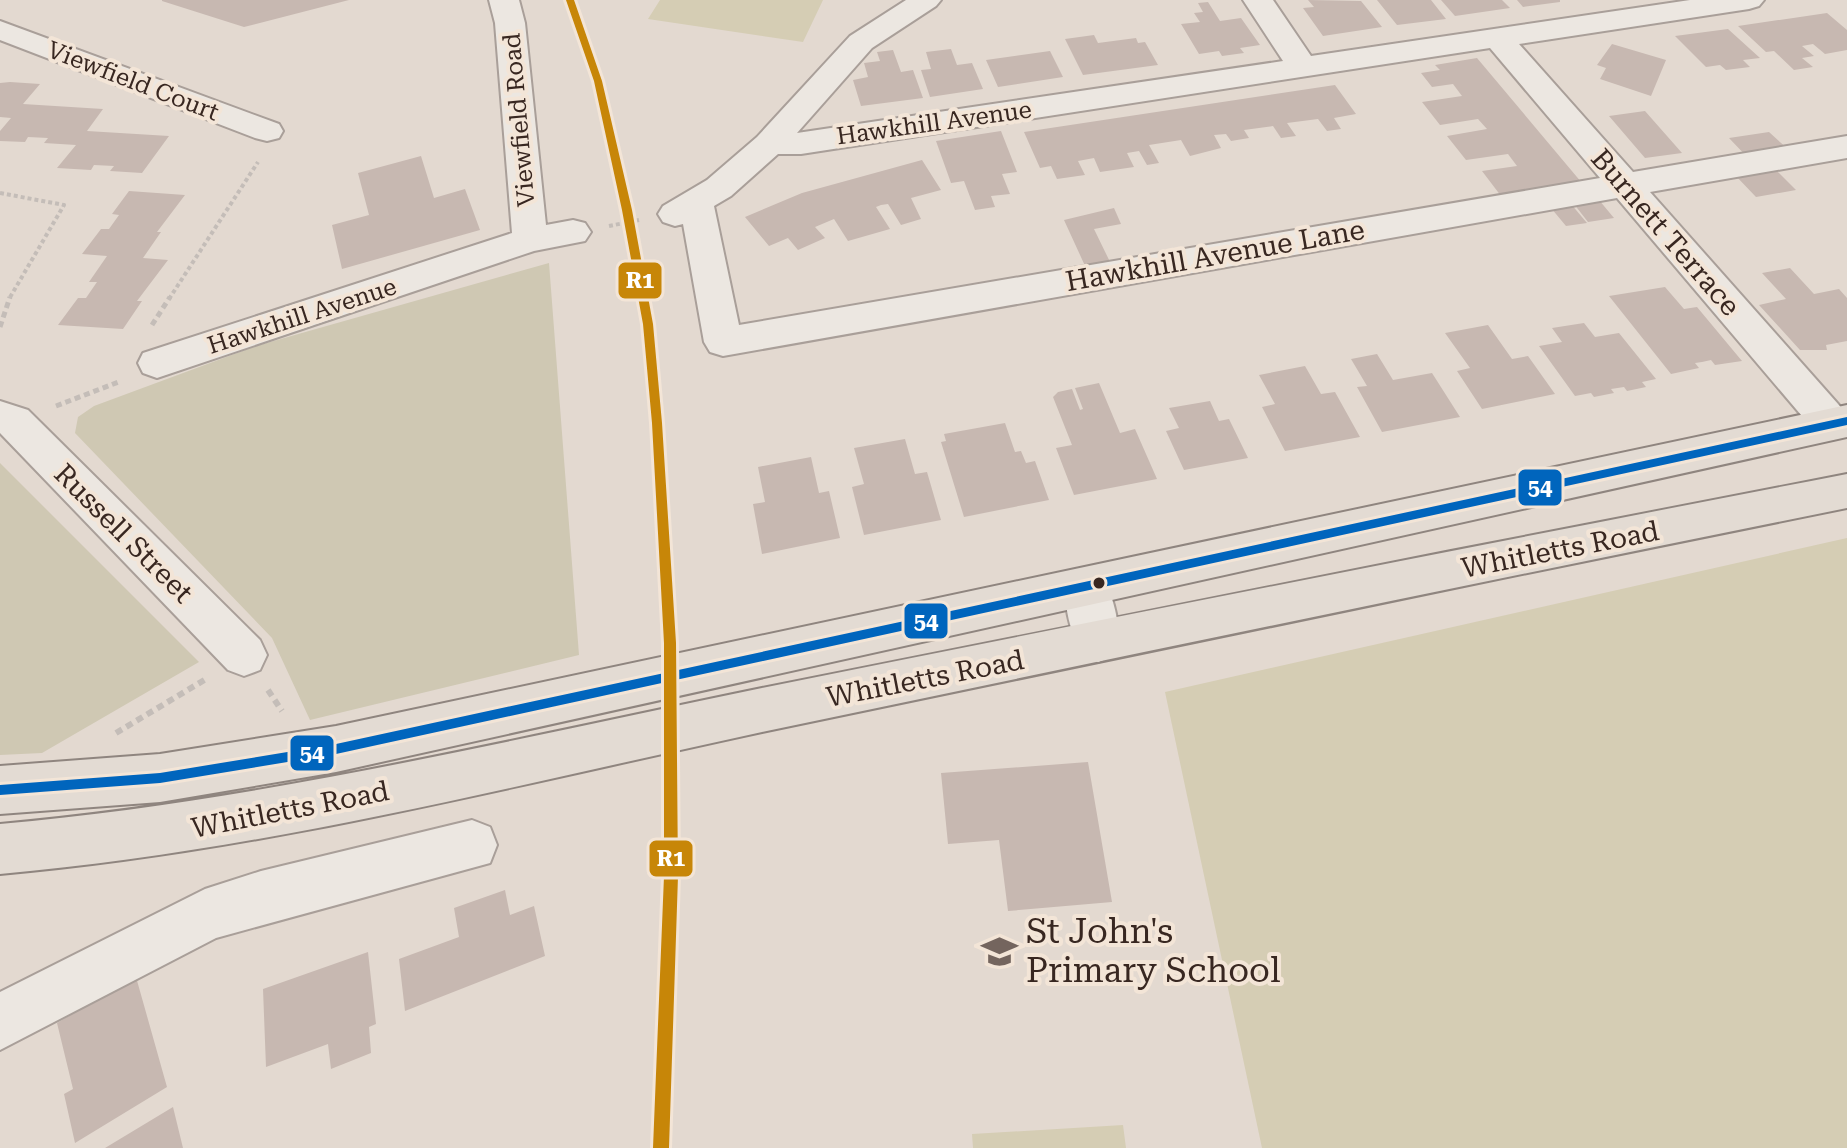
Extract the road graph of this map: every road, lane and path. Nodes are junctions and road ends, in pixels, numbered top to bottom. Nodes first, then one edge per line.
1 (504, 0) edge
2 (926, 0) edge
3 (1258, 0) edge
4 (1749, 0) edge
5 (0, 30) edge
6 (1499, 40) junction
7 (1304, 69) junction
8 (267, 131) joint
9 (769, 144) junction
10 (1847, 147) edge
11 (1626, 186) junction
12 (0, 193) edge
13 (686, 208) junction
14 (573, 232) joint
15 (530, 240) junction
16 (0, 327) edge
17 (157, 363) junction
18 (7, 419) edge
19 (1842, 429) edge
20 (1847, 491) edge
21 (1086, 587) junction
22 (1098, 642) junction
23 (255, 672) junction
24 (284, 715) dead end
25 (108, 738) dead end
26 (0, 790) edge
27 (472, 845) dead end
28 (0, 849) edge
29 (0, 1022) edge

1 - 15 street, Viewfield Road
2 - 9 street
3 - 7 street
4 - 6 street, Hawkhill Avenue
5 - 8 street, Viewfield Court
6 - 7 street, Hawkhill Avenue
6 - 11 street, Burnett Terrace
7 - 9 street, Hawkhill Avenue
8 - 17 path
9 - 13 street
10 - 11 street, Hawkhill Avenue Lane
11 - 13 street, Hawkhill Avenue Lane
11 - 19 street, Burnett Terrace
12 - 16 path
13 - 14 path
14 - 15 street, Hawkhill Avenue
15 - 17 street, Hawkhill Avenue
17 - 18 path
18 - 23 street, Russell Street
19 - 21 main road, Whitletts Road
20 - 22 main road, Whitletts Road
21 - 22 street
21 - 26 main road, Whitletts Road
22 - 28 main road, Whitletts Road
23 - 24 path
23 - 25 path
27 - 29 street

